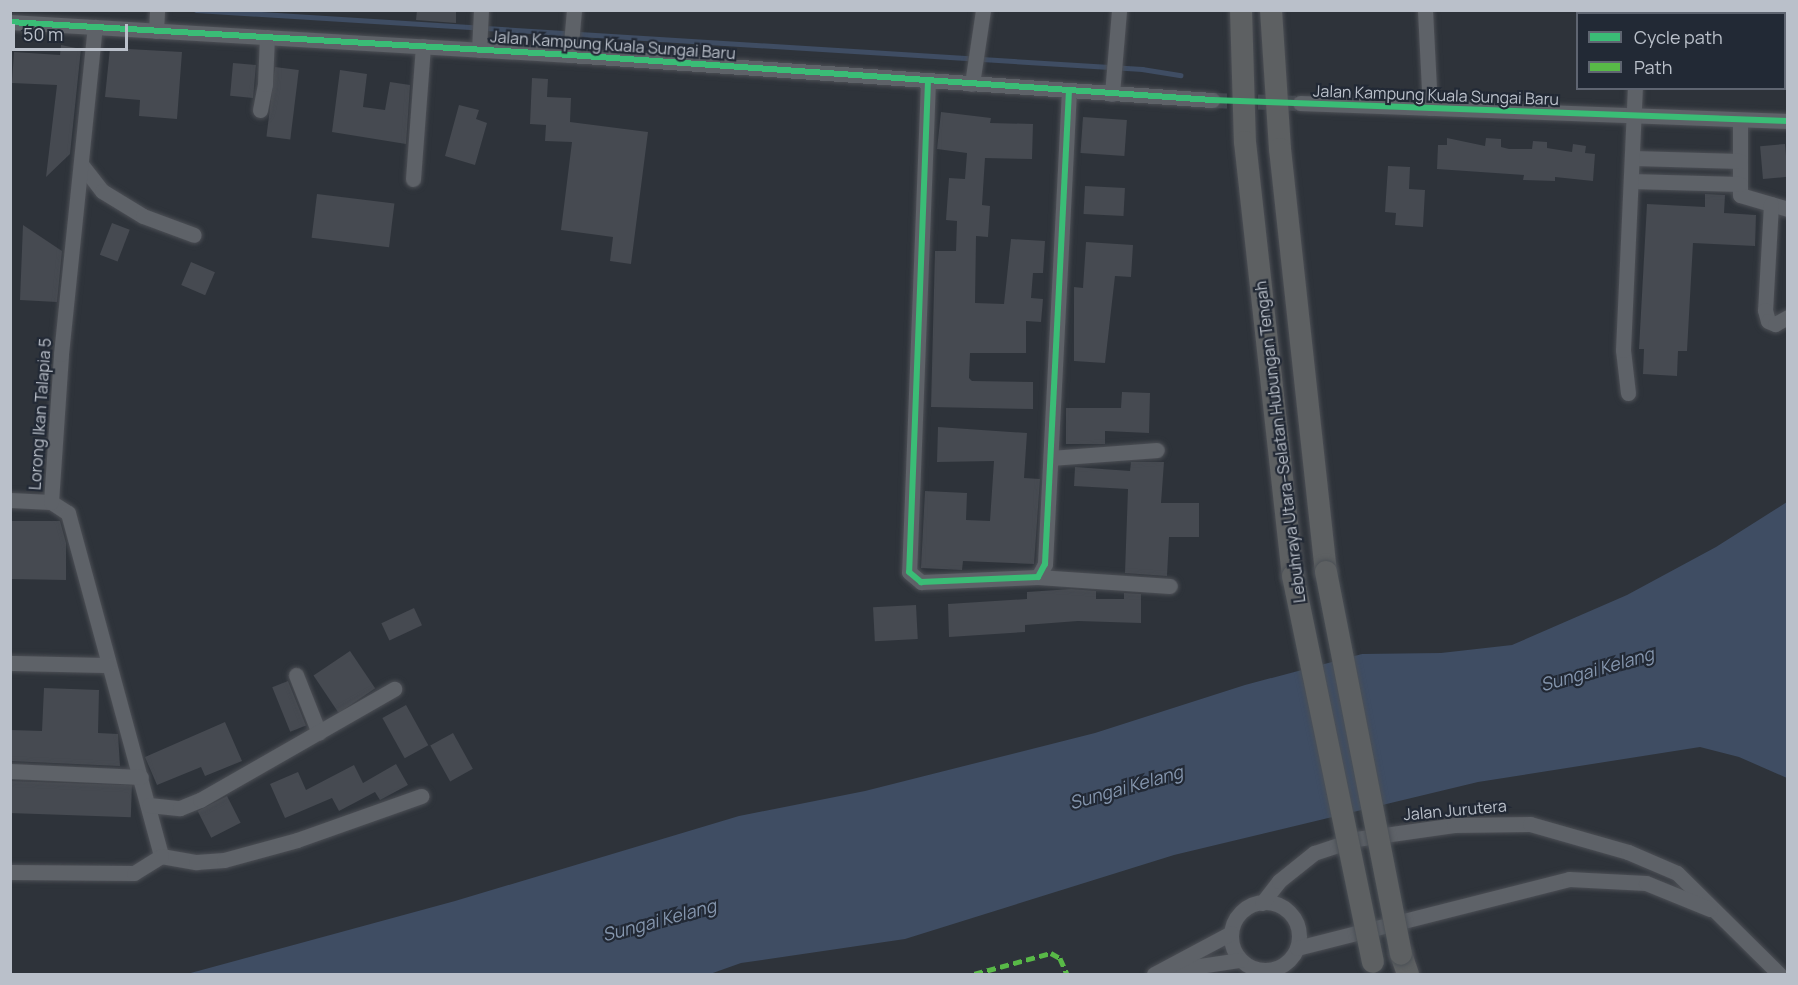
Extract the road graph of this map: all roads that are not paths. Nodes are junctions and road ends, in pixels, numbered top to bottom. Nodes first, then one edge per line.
1 (574, 10) edge
2 (983, 10) edge
3 (1119, 10) edge
4 (1241, 10) edge
5 (1271, 10) edge
6 (1425, 10) edge
7 (481, 15) edge
8 (13, 18) edge
9 (157, 19) edge
10 (95, 27) junction
11 (267, 37) junction
12 (423, 46) junction
13 (479, 46) junction
14 (570, 51) junction
15 (973, 76) junction
16 (928, 81) junction
17 (1069, 90) junction
18 (1634, 93) edge
19 (1112, 94) junction
20 (1212, 100) tunnel mouth
21 (1300, 103) tunnel mouth
22 (1430, 108) junction
23 (260, 110) dead end
24 (1634, 116) junction
25 (1740, 120) junction
26 (1788, 121) edge
27 (1633, 158) junction
28 (1740, 162) junction
29 (81, 164) junction
30 (413, 179) dead end
31 (1631, 181) junction
32 (1740, 184) junction
33 (1771, 204) junction
34 (1788, 209) edge
35 (194, 235) dead end
36 (1788, 317) edge
37 (1628, 393) dead end
38 (1157, 450) dead end
39 (1051, 458) junction
40 (10, 500) edge
41 (51, 502) junction
42 (1038, 577) junction
43 (1170, 586) dead end
44 (10, 663) edge
45 (108, 665) junction
46 (296, 675) dead end
47 (394, 689) dead end
48 (319, 733) junction
49 (10, 771) edge
50 (141, 777) junction
51 (420, 796) dead end
52 (149, 805) junction
53 (161, 856) junction
54 (10, 872) edge
55 (1262, 903) junction
56 (1721, 914) junction
57 (1231, 933) junction
58 (1297, 948) junction
59 (1240, 960) junction
60 (1405, 964) edge
61 (1288, 968) edge
62 (1375, 968) edge
63 (1262, 972) edge
64 (1157, 973) edge
65 (1779, 975) edge

1 - 14 street
2 - 15 street
3 - 19 street
4 - 62 highway, Lebuhraya Utara–Selatan Hubungan Tengah, bridge
5 - 60 highway, Lebuhraya Utara–Selatan Hubungan Tengah, bridge
6 - 22 street
7 - 13 street
8 - 10 street, Jalan Kampung Kuala Sungai Baru
9 - 10 street, Jalan Kampung Kuala Sungai Baru
9 - 11 street, Jalan Kampung Kuala Sungai Baru
10 - 29 street, Lorong Ikan Talapia 5
11 - 12 street, Jalan Kampung Kuala Sungai Baru
11 - 23 street
12 - 13 street, Jalan Kampung Kuala Sungai Baru
12 - 30 street
13 - 14 street, Jalan Kampung Kuala Sungai Baru
14 - 16 street, Jalan Kampung Kuala Sungai Baru
15 - 16 street, Jalan Kampung Kuala Sungai Baru
15 - 17 street, Jalan Kampung Kuala Sungai Baru
16 - 42 street
17 - 19 street, Jalan Kampung Kuala Sungai Baru
17 - 39 street
18 - 24 street
19 - 20 street, Jalan Kampung Kuala Sungai Baru
21 - 22 street, Jalan Kampung Kuala Sungai Baru
22 - 24 street, Jalan Kampung Kuala Sungai Baru
24 - 25 street, Jalan Kampung Kuala Sungai Baru
24 - 27 street
25 - 26 street, Jalan Kampung Kuala Sungai Baru
25 - 28 street
27 - 28 street
27 - 31 street
28 - 32 street
29 - 35 street
29 - 41 street, Lorong Ikan Talapia 5
31 - 32 street
31 - 37 street
32 - 33 street
33 - 34 street
33 - 36 street
38 - 39 street
39 - 42 street
40 - 41 street
41 - 45 street, Lorong Ikan Talapia 5
42 - 43 street
44 - 45 street
45 - 50 street, Lorong Ikan Talapia 5
46 - 48 street
47 - 48 street
48 - 52 street
49 - 50 street
50 - 52 street, Lorong Ikan Talapia 5
51 - 53 street
52 - 53 street, Lorong Ikan Talapia 5
53 - 54 street
55 - 56 street, Jalan Jurutera
55 - 57 street
55 - 58 street
56 - 58 street, Jalan Jurutera
56 - 65 street, Jalan Jurutera
57 - 59 street
57 - 64 street
58 - 61 street
59 - 63 street
59 - 64 street
61 - 63 street

